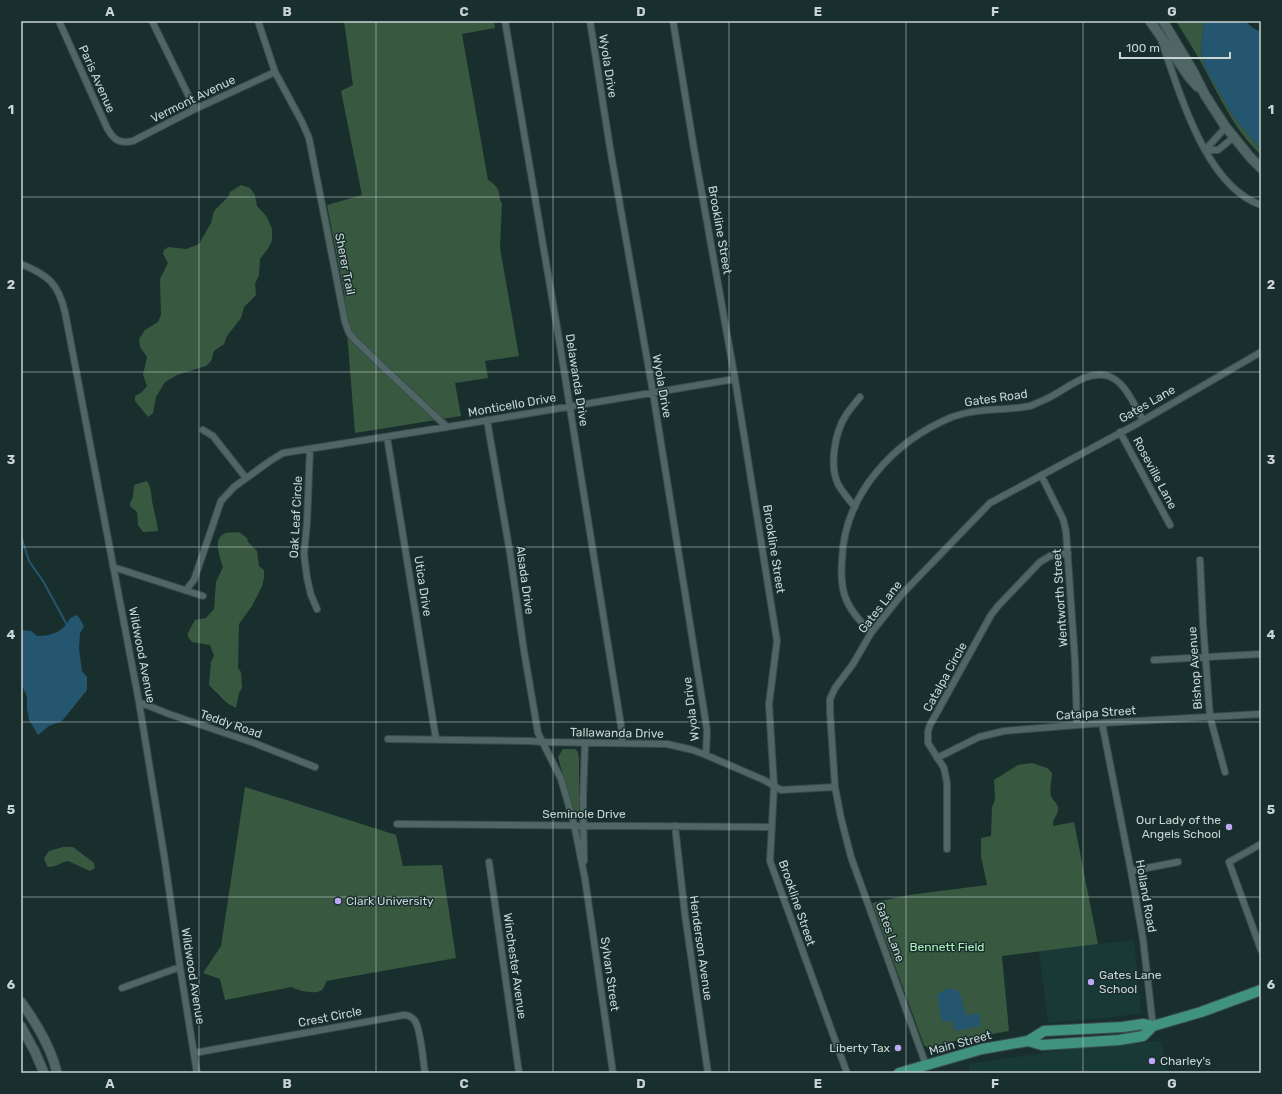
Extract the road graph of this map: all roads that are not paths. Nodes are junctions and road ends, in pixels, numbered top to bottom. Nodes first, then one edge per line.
1 (59, 21) edge
2 (152, 21) edge
3 (258, 21) edge
4 (505, 21) edge
5 (590, 21) edge
6 (673, 21) edge
7 (1150, 21) edge
8 (1162, 21) edge
9 (1158, 32) junction
10 (275, 72) junction
11 (1205, 95) junction
12 (195, 109) junction
13 (1226, 127) junction
14 (1234, 137) junction
15 (120, 141) joint
16 (1205, 150) junction
17 (1261, 168) edge
18 (1261, 205) edge
19 (21, 264) edge
20 (1261, 352) edge
21 (735, 379) junction
22 (653, 393) junction
23 (860, 397) dead end
24 (570, 406) junction
25 (487, 420) junction
26 (1143, 420) junction
27 (448, 427) junction
28 (203, 430) dead end
29 (1120, 432) junction
30 (388, 437) junction
31 (310, 449) junction
32 (1041, 475) junction
33 (246, 478) junction
34 (855, 507) junction
35 (1170, 525) dead end
36 (1068, 553) junction
37 (1200, 560) dead end
38 (113, 567) junction
39 (186, 590) junction
40 (203, 596) dead end
41 (317, 609) dead end
42 (871, 633) junction
43 (1261, 654) edge
44 (1206, 657) junction
45 (1154, 660) dead end
46 (140, 702) junction
47 (1261, 714) edge
48 (1210, 717) junction
49 (1102, 723) junction
50 (1077, 725) junction
51 (388, 739) dead end
52 (436, 739) junction
53 (542, 742) junction
54 (585, 743) junction
55 (622, 743) junction
56 (706, 755) junction
57 (937, 758) junction
58 (315, 766) dead end
59 (1225, 772) dead end
60 (774, 786) junction
61 (835, 787) junction
62 (397, 824) dead end
63 (574, 824) junction
64 (583, 825) junction
65 (675, 826) junction
66 (772, 827) junction
67 (1261, 844) edge
68 (947, 849) dead end
69 (489, 862) dead end
70 (1178, 862) dead end
71 (1131, 871) junction
72 (585, 879) junction
73 (1261, 950) edge
74 (180, 967) junction
75 (122, 988) dead end
76 (1261, 990) edge
77 (21, 1002) edge
78 (21, 1026) edge
79 (1153, 1026) junction
80 (194, 1053) junction
81 (926, 1065) junction
82 (44, 1073) edge
83 (56, 1073) edge
84 (197, 1073) edge
85 (425, 1073) edge
86 (518, 1073) edge
87 (613, 1073) edge
88 (708, 1073) edge
89 (847, 1073) edge
90 (899, 1073) edge

1 - 15 street, Paris Avenue
2 - 12 street
3 - 10 street, Sherer Trail
4 - 24 street, Delawanda Drive
5 - 22 street, Wyola Drive
6 - 21 street, Brookline Street
7 - 9 main road
8 - 11 main road
9 - 11 main road
9 - 16 street
10 - 12 street, Vermont Avenue
10 - 27 street, Sherer Trail
11 - 13 main road
12 - 15 street, Vermont Avenue
13 - 14 main road
13 - 16 street
14 - 16 street
14 - 17 main road
16 - 18 street
19 - 38 street, Wildwood Avenue
20 - 26 street, Gates Lane
21 - 22 street, Monticello Drive
21 - 60 street, Brookline Street
22 - 24 street, Monticello Drive
22 - 56 street, Wyola Drive
23 - 34 street
24 - 25 street, Monticello Drive
24 - 55 street, Delawanda Drive
25 - 27 street, Monticello Drive
25 - 53 street, Alsada Drive
26 - 29 street, Gates Lane
26 - 34 street, Gates Road
27 - 30 street, Monticello Drive
28 - 33 street
29 - 32 street, Gates Lane
29 - 35 street, Roseville Lane
30 - 31 street, Monticello Drive
30 - 52 street, Utica Drive
31 - 33 street, Monticello Drive
31 - 41 street, Oak Leaf Circle
32 - 36 street, Wentworth Street
32 - 42 street, Gates Lane
33 - 39 street, Monticello Drive
34 - 42 street, Gates Road
36 - 50 street, Wentworth Street
36 - 57 street, Catalpa Circle
37 - 44 street, Bishop Avenue
38 - 39 street
38 - 46 street, Wildwood Avenue
39 - 40 street
42 - 61 street, Gates Lane
43 - 44 street
44 - 45 street
44 - 48 street, Bishop Avenue
46 - 58 street, Teddy Road
46 - 74 street, Wildwood Avenue
47 - 48 street, Catalpa Street
48 - 49 street, Catalpa Street
48 - 59 street, Bishop Avenue
49 - 50 street, Catalpa Street
49 - 71 street, Holland Road
50 - 57 street, Catalpa Street
51 - 52 street, Tallawanda Drive
52 - 53 street, Tallawanda Drive
53 - 54 street, Tallawanda Drive
53 - 63 street, Sylvan Street
54 - 55 street, Tallawanda Drive
54 - 64 street, Sylvan Street
55 - 56 street, Tallawanda Drive
56 - 60 street, Tallawanda Drive
57 - 68 street, Catalpa Circle
60 - 61 street, Tallawanda Drive
60 - 66 street, Brookline Street
61 - 81 street, Gates Lane
62 - 63 street, Seminole Drive
63 - 64 street, Seminole Drive
63 - 72 street, Sylvan Street
64 - 65 street, Seminole Drive
64 - 72 street, Sylvan Street
65 - 66 street, Seminole Drive
65 - 88 street, Henderson Avenue
66 - 89 street, Brookline Street
67 - 73 street
69 - 86 street, Winchester Avenue
70 - 71 street
71 - 79 street, Holland Road
72 - 87 street, Sylvan Street
74 - 75 street
74 - 80 street, Wildwood Avenue
76 - 79 highway, Main Street
77 - 83 main road
78 - 82 main road
79 - 81 highway, Main Street
80 - 84 street, Wildwood Avenue
80 - 85 street, Crest Circle
81 - 90 highway, Main Street

